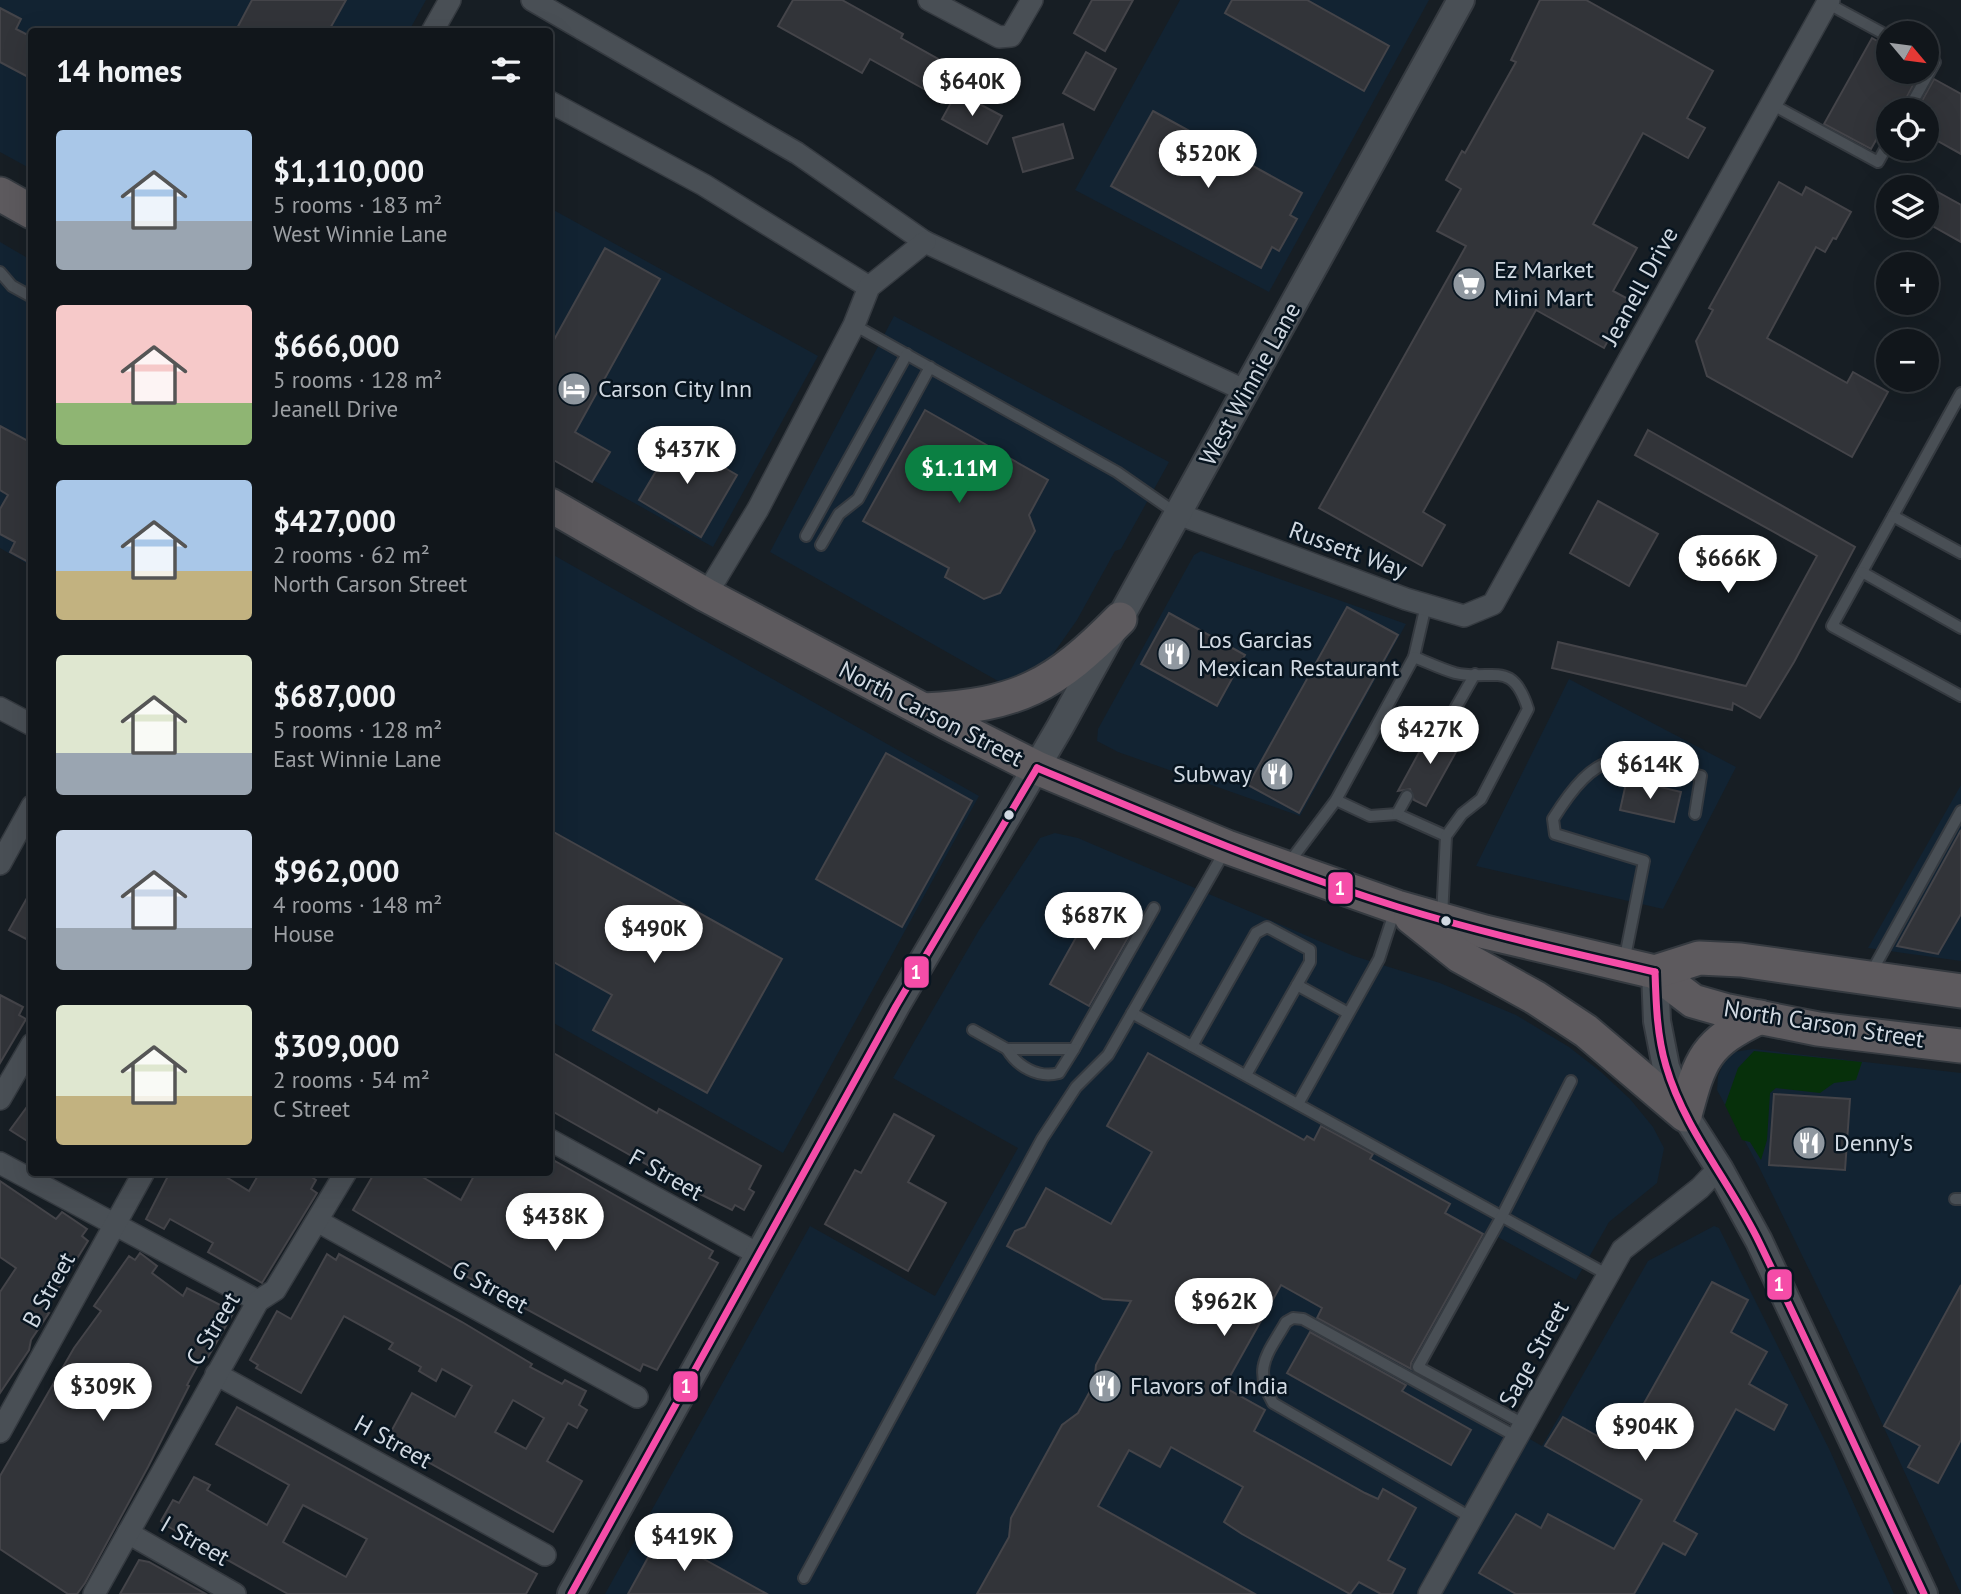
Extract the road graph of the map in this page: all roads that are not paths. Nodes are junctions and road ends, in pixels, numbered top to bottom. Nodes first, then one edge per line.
1 (450, 0) edge
2 (531, 0) edge
3 (929, 0) edge
4 (1032, 0) edge
5 (1461, 0) edge
6 (1828, 2) edge
7 (434, 28) edge
8 (1876, 29) edge
9 (553, 104) edge
10 (1771, 104) junction
11 (1876, 161) edge
12 (0, 194) edge
13 (28, 210) edge
14 (925, 242) junction
15 (0, 272) edge
16 (869, 287) junction
17 (28, 295) edge
18 (854, 325) junction
19 (907, 354) junction
20 (930, 367) junction
21 (1246, 391) junction
22 (1961, 393) edge
23 (553, 507) edge
24 (1178, 514) junction
25 (1893, 516) junction
26 (806, 536) dead end
27 (821, 545) dead end
28 (1961, 553) edge
29 (1861, 572) junction
30 (706, 595) junction
31 (1497, 598) joint
32 (1426, 605) junction
33 (1120, 619) junction
34 (1961, 628) edge
35 (1414, 657) junction
36 (1475, 674) junction
37 (1961, 696) edge
38 (0, 708) edge
39 (921, 710) junction
40 (28, 723) edge
41 (1443, 730) dead end
42 (1037, 768) junction
43 (1407, 796) dead end
44 (1336, 800) junction
45 (1961, 811) edge
46 (28, 813) edge
47 (1396, 814) junction
48 (1695, 814) dead end
49 (1446, 836) junction
50 (1227, 847) junction
51 (0, 864) edge
52 (1286, 868) junction
53 (1396, 906) junction
54 (1154, 908) dead end
55 (1442, 920) junction
56 (1623, 965) junction
57 (1655, 972) junction
58 (1869, 979) junction
59 (1297, 985) junction
60 (1961, 991) edge
61 (1132, 1013) junction
62 (1349, 1013) junction
63 (1760, 1017) junction
64 (973, 1031) dead end
65 (1192, 1046) junction
66 (1961, 1046) edge
67 (1007, 1049) junction
68 (1074, 1049) junction
69 (28, 1051) edge
70 (1246, 1075) junction
71 (1571, 1081) dead end
72 (0, 1099) edge
73 (1298, 1104) junction
74 (1685, 1115) junction
75 (553, 1142) edge
76 (0, 1163) edge
77 (1719, 1168) junction
78 (142, 1176) edge
79 (344, 1176) edge
80 (1502, 1216) junction
81 (318, 1222) junction
82 (115, 1225) junction
83 (758, 1254) junction
84 (1608, 1275) junction
85 (258, 1301) junction
86 (216, 1374) junction
87 (637, 1397) dead end
88 (1521, 1431) junction
89 (0, 1432) edge
90 (1472, 1518) junction
91 (128, 1533) junction
92 (545, 1555) dead end
93 (804, 1578) dead end
94 (1917, 1590) edge
95 (94, 1594) edge
96 (235, 1594) edge
97 (571, 1594) edge
98 (1429, 1594) edge

1 - 7 street
2 - 14 street
3 - 4 street
5 - 21 street, West Winnie Lane
6 - 8 lane
6 - 10 street, Jeanell Drive
9 - 16 street
10 - 11 lane
10 - 31 street, Jeanell Drive
12 - 13 main road
14 - 16 street
14 - 21 street
15 - 17 lane
16 - 18 street
18 - 19 lane
18 - 30 street
19 - 20 lane
19 - 26 lane
20 - 24 lane
20 - 27 lane
21 - 24 street, West Winnie Lane
22 - 25 lane
23 - 30 main road, North Carson Street
24 - 32 street, Russett Way
24 - 33 street, West Winnie Lane
25 - 28 lane
25 - 29 lane
29 - 34 lane
29 - 37 lane
30 - 39 main road, North Carson Street
31 - 32 street, Russett Way
32 - 35 lane
33 - 39 main road
33 - 42 street, West Winnie Lane
35 - 36 lane
35 - 44 lane
36 - 41 lane
36 - 49 lane
38 - 40 street
39 - 42 main road, North Carson Street
42 - 50 main road, North Carson Street
42 - 83 street, West Winnie Lane
43 - 47 lane
44 - 47 lane
44 - 52 lane
45 - 58 lane
46 - 51 street
47 - 49 lane
48 - 56 lane
49 - 55 lane
50 - 52 main road, North Carson Street
50 - 61 lane
52 - 53 main road, North Carson Street
53 - 55 main road, North Carson Street
53 - 62 lane
53 - 74 main road
54 - 68 lane
55 - 56 main road, North Carson Street
56 - 57 main road, North Carson Street
57 - 58 main road, North Carson Street
57 - 63 main road, North Carson Street
57 - 74 street
58 - 60 main road, North Carson Street
59 - 62 lane
59 - 65 lane
59 - 70 lane
61 - 65 lane
61 - 93 lane
62 - 73 lane
63 - 66 main road, North Carson Street
63 - 74 main road
64 - 67 lane
65 - 70 lane
67 - 68 lane
67 - 68 lane
69 - 72 street
70 - 73 lane
71 - 80 lane
73 - 80 lane
74 - 77 street
75 - 83 street, F Street
76 - 82 street
77 - 84 street, Sage Street
77 - 94 street
78 - 82 street, B Street
79 - 81 street, C Street
80 - 84 lane
80 - 88 lane
81 - 85 street, C Street
81 - 87 street, G Street
82 - 85 street
82 - 89 street, B Street
83 - 97 street, West Winnie Lane
84 - 88 street, Sage Street
85 - 86 street, C Street
86 - 91 street, C Street
86 - 92 street, H Street
88 - 90 street, Sage Street
88 - 90 lane
90 - 98 street, Sage Street
91 - 95 street, C Street
91 - 96 street, I Street

